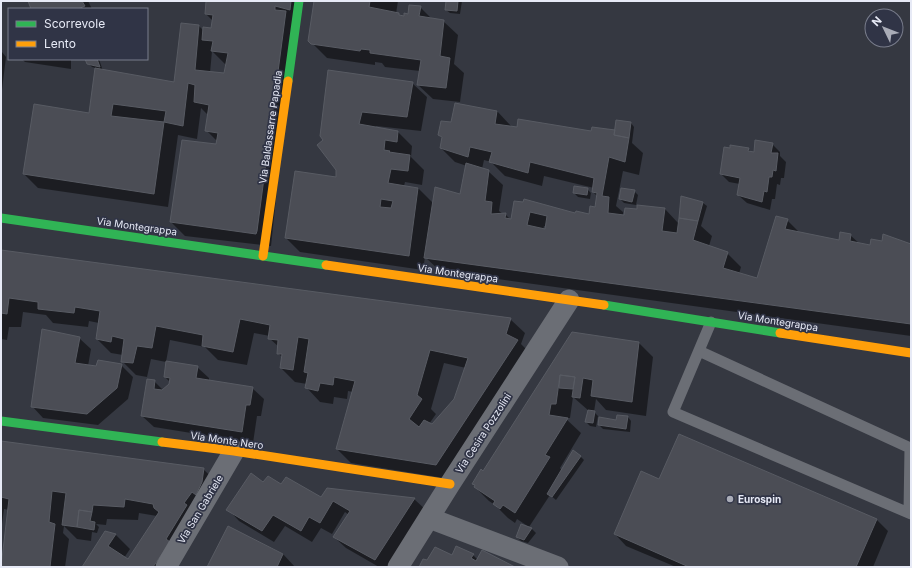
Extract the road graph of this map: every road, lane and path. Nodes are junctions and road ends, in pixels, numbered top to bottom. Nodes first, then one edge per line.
1 (299, 1) edge
2 (1, 218) edge
3 (263, 256) junction
4 (569, 300) junction
5 (711, 322) junction
6 (699, 351) junction
7 (911, 353) edge
8 (1, 421) edge
9 (234, 451) junction
10 (450, 484) junction
11 (910, 513) edge
12 (429, 518) junction
13 (166, 567) edge
14 (398, 567) edge
15 (558, 567) edge

1 - 3 main road, Via Baldassarre Papadia
2 - 3 main road, Via Montegrappa
3 - 4 main road, Via Montegrappa
4 - 5 main road, Via Montegrappa
4 - 10 street, Via Cesira Pozzolini
5 - 6 lane
5 - 7 main road, Via Montegrappa
6 - 11 lane
6 - 11 lane
8 - 9 main road, Via Monte Nero
9 - 10 main road, Via Monte Nero
9 - 13 street, Via San Gabriele
10 - 12 street, Via Cesira Pozzolini
12 - 14 street, Via Cesira Pozzolini
12 - 15 street

